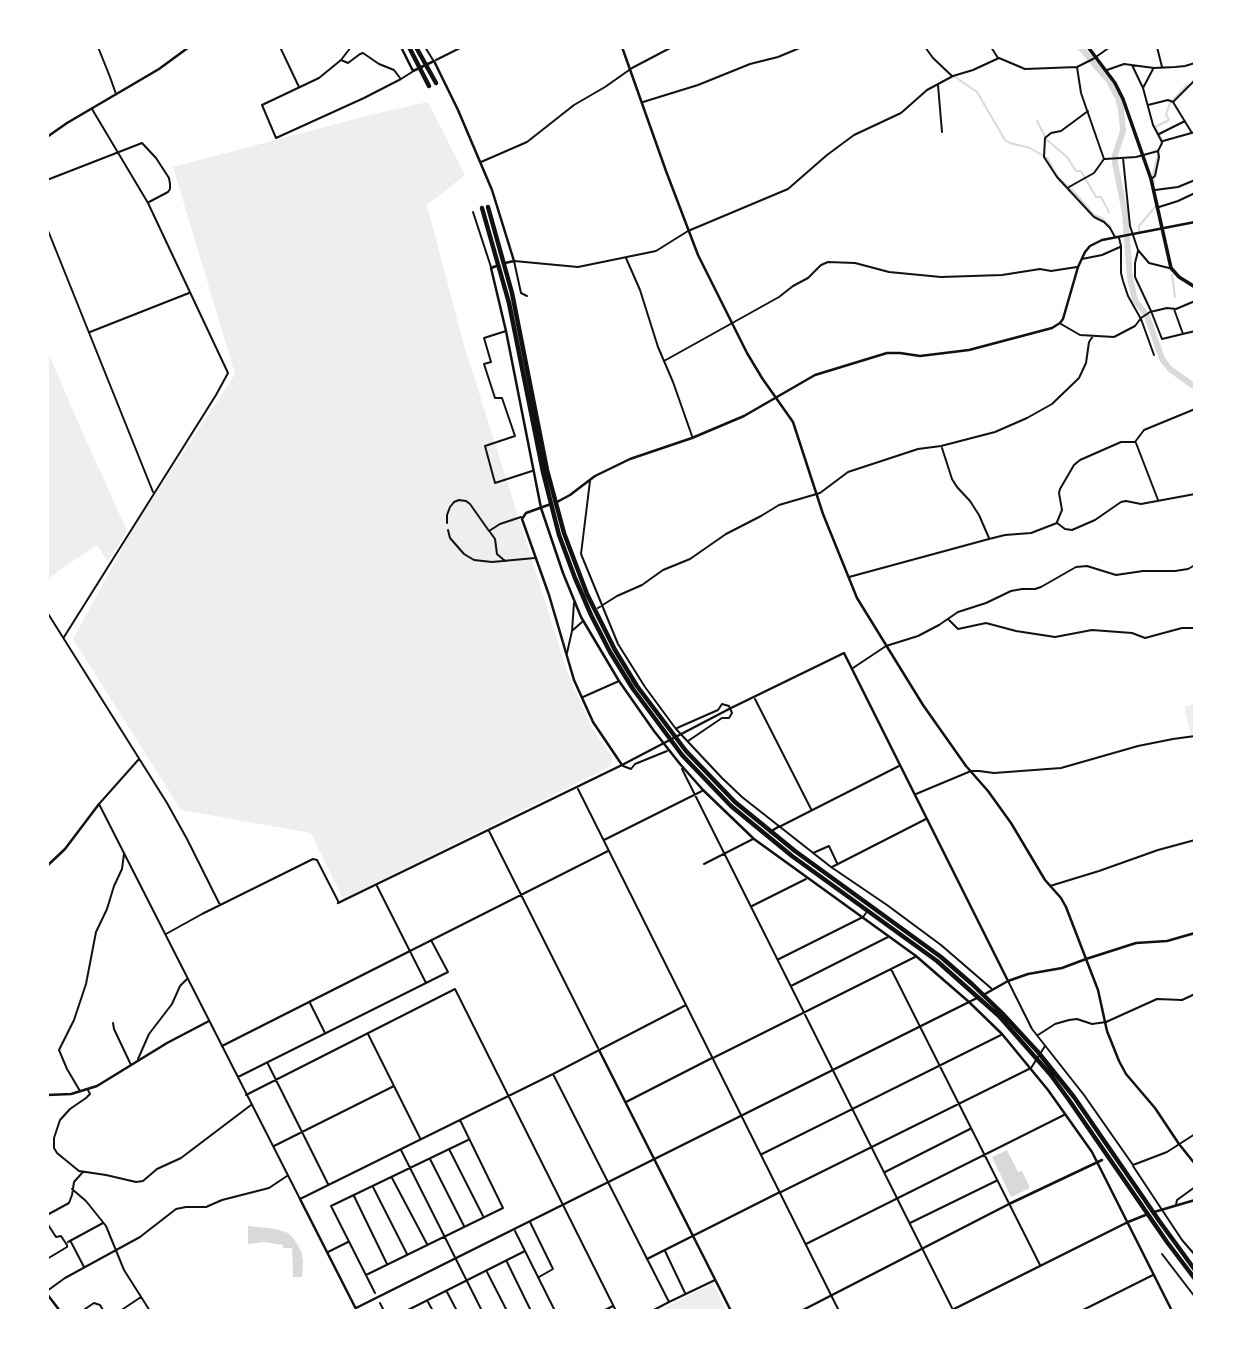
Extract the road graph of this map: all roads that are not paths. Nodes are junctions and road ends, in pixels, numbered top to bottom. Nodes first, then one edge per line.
1 (98, 47) edge
2 (189, 47) edge
3 (280, 47) edge
4 (351, 47) edge
5 (401, 47) edge
6 (409, 47) edge
7 (416, 47) edge
8 (425, 47) edge
9 (462, 47) edge
10 (622, 47) edge
11 (672, 47) edge
12 (802, 47) edge
13 (925, 47) edge
14 (991, 47) edge
15 (1087, 47) edge
16 (1110, 47) edge
17 (1157, 47) edge
18 (999, 58) junction
19 (1094, 58) junction
20 (341, 60) junction
21 (433, 61) junction
22 (1195, 62) edge
23 (1132, 64) junction
24 (1077, 67) junction
25 (1162, 67) junction
26 (1154, 68) junction
27 (630, 70) junction
28 (414, 71) junction
29 (1106, 71) junction
30 (953, 76) junction
31 (401, 79) junction
32 (1195, 80) edge
33 (436, 83) dead end
34 (938, 85) junction
35 (429, 86) dead end
36 (1143, 88) junction
37 (300, 89) junction
38 (116, 94) junction
39 (1173, 102) junction
40 (642, 103) junction
41 (1147, 105) junction
42 (92, 108) junction
43 (1088, 111) junction
44 (1185, 121) junction
45 (942, 132) dead end
46 (1193, 132) edge
47 (1158, 135) junction
48 (47, 137) edge
49 (1162, 142) junction
50 (1158, 151) junction
51 (118, 153) junction
52 (1144, 155) junction
53 (1123, 158) junction
54 (1104, 159) junction
55 (481, 162) junction
56 (1151, 179) junction
57 (47, 180) edge
58 (1194, 180) edge
59 (1195, 185) edge
60 (1068, 188) junction
61 (1154, 190) junction
62 (1195, 193) edge
63 (148, 202) junction
64 (1158, 207) junction
65 (473, 212) dead end
66 (1195, 222) edge
67 (47, 228) edge
68 (1163, 229) junction
69 (688, 231) junction
70 (1133, 235) junction
71 (1119, 237) junction
72 (1121, 246) junction
73 (1138, 250) junction
74 (626, 257) junction
75 (1081, 260) junction
76 (513, 261) junction
77 (492, 267) junction
78 (1078, 267) junction
79 (1171, 268) junction
80 (1194, 284) edge
81 (190, 293) junction
82 (527, 296) dead end
83 (1195, 301) edge
84 (1174, 309) junction
85 (1151, 312) junction
86 (1141, 318) junction
87 (731, 323) junction
88 (1060, 323) junction
89 (506, 331) junction
90 (1195, 331) edge
91 (88, 333) junction
92 (1183, 334) junction
93 (1093, 336) junction
94 (1154, 355) dead end
95 (664, 361) junction
96 (776, 397) junction
97 (543, 405) dead end
98 (522, 409) junction
99 (1195, 410) edge
100 (692, 438) junction
101 (1135, 442) junction
102 (941, 446) junction
103 (533, 470) junction
104 (590, 479) junction
105 (154, 493) junction
106 (817, 494) junction
107 (1195, 494) edge
108 (1158, 500) junction
109 (543, 507) junction
110 (522, 517) junction
111 (447, 523) dead end
112 (1057, 523) junction
113 (448, 530) dead end
114 (489, 531) junction
115 (989, 539) junction
116 (497, 554) junction
117 (536, 558) junction
118 (505, 561) junction
119 (492, 562) junction
120 (1195, 565) edge
121 (848, 577) junction
122 (575, 602) junction
123 (601, 607) junction
124 (47, 612) edge
125 (583, 616) junction
126 (949, 620) junction
127 (583, 622) junction
128 (1195, 628) edge
129 (572, 631) junction
130 (64, 637) junction
131 (886, 646) junction
132 (566, 655) junction
133 (852, 669) junction
134 (619, 681) junction
135 (754, 697) junction
136 (582, 698) junction
137 (731, 708) junction
138 (676, 729) junction
139 (1195, 736) edge
140 (687, 741) junction
141 (669, 750) junction
142 (139, 759) junction
143 (680, 764) junction
144 (622, 765) junction
145 (900, 766) junction
146 (971, 771) junction
147 (577, 786) junction
148 (703, 790) junction
149 (695, 794) junction
150 (915, 794) junction
151 (99, 804) junction
152 (811, 810) junction
153 (926, 819) junction
154 (778, 828) junction
155 (489, 830) junction
156 (756, 838) junction
157 (603, 841) junction
158 (1195, 841) edge
159 (608, 851) junction
160 (124, 852) junction
161 (813, 853) junction
162 (725, 854) junction
163 (838, 863) junction
164 (704, 864) dead end
165 (47, 866) edge
166 (831, 867) junction
167 (807, 878) junction
168 (376, 885) junction
169 (1049, 886) junction
170 (521, 895) junction
171 (877, 898) junction
172 (338, 902) joint
173 (220, 905) junction
174 (751, 906) junction
175 (863, 917) junction
176 (1195, 933) edge
177 (165, 934) junction
178 (889, 936) junction
179 (431, 940) junction
180 (410, 951) junction
181 (916, 956) junction
182 (1086, 958) junction
183 (778, 959) junction
184 (891, 969) junction
185 (188, 978) junction
186 (1008, 981) junction
187 (426, 983) junction
188 (791, 986) junction
189 (992, 990) junction
190 (1195, 993) edge
191 (971, 1001) junction
192 (310, 1002) junction
193 (686, 1005) junction
194 (804, 1012) junction
195 (209, 1021) junction
196 (1105, 1022) junction
197 (114, 1023) dead end
198 (920, 1026) junction
199 (325, 1033) junction
200 (368, 1033) junction
201 (1002, 1034) junction
202 (1037, 1036) junction
203 (222, 1046) junction
204 (1045, 1046) junction
205 (599, 1050) junction
206 (712, 1058) junction
207 (267, 1062) junction
208 (135, 1063) junction
209 (939, 1065) junction
210 (131, 1066) junction
211 (1031, 1068) junction
212 (833, 1070) junction
213 (554, 1074) junction
214 (237, 1077) junction
215 (276, 1079) junction
216 (394, 1086) junction
217 (88, 1090) junction
218 (80, 1092) junction
219 (246, 1094) junction
220 (47, 1095) edge
221 (508, 1096) junction
222 (626, 1102) junction
223 (958, 1103) junction
224 (252, 1105) junction
225 (852, 1108) junction
226 (1066, 1114) junction
227 (742, 1116) junction
228 (460, 1120) junction
229 (970, 1129) junction
230 (302, 1132) junction
231 (1195, 1134) edge
232 (420, 1139) junction
233 (469, 1139) junction
234 (1178, 1144) junction
235 (273, 1147) junction
236 (871, 1147) junction
237 (401, 1149) junction
238 (449, 1149) junction
239 (1111, 1153) dead end
240 (984, 1154) junction
241 (761, 1155) junction
242 (430, 1158) junction
243 (655, 1160) junction
244 (1100, 1161) junction
245 (1195, 1164) edge
246 (1133, 1165) junction
247 (410, 1168) junction
248 (83, 1172) junction
249 (884, 1172) junction
250 (288, 1175) junction
251 (392, 1177) junction
252 (997, 1180) junction
253 (609, 1182) junction
254 (329, 1185) junction
255 (373, 1186) junction
256 (1195, 1187) edge
257 (72, 1189) junction
258 (780, 1192) junction
259 (354, 1195) junction
260 (897, 1198) junction
261 (300, 1199) junction
262 (1195, 1200) edge
263 (1009, 1204) junction
264 (563, 1205) junction
265 (1176, 1205) junction
266 (1161, 1210) junction
267 (47, 1215) edge
268 (484, 1217) junction
269 (104, 1222) junction
270 (529, 1222) junction
271 (1128, 1222) junction
272 (47, 1223) edge
273 (909, 1224) junction
274 (464, 1226) junction
275 (514, 1230) junction
276 (444, 1236) junction
277 (694, 1236) junction
278 (71, 1241) junction
279 (349, 1242) junction
280 (66, 1244) junction
281 (427, 1244) junction
282 (805, 1244) junction
283 (922, 1248) junction
284 (116, 1250) junction
285 (525, 1251) junction
286 (664, 1251) junction
287 (327, 1252) junction
288 (407, 1254) junction
289 (1162, 1254) dead end
290 (1195, 1255) edge
291 (47, 1259) edge
292 (456, 1259) junction
293 (648, 1259) junction
294 (506, 1261) junction
295 (388, 1264) junction
296 (1041, 1266) junction
297 (84, 1267) junction
298 (1195, 1270) edge
299 (486, 1271) junction
300 (1154, 1274) junction
301 (366, 1275) junction
302 (538, 1277) junction
303 (716, 1279) junction
304 (467, 1280) junction
305 (1195, 1280) edge
306 (447, 1291) junction
307 (47, 1293) edge
308 (375, 1293) dead end
309 (686, 1294) junction
310 (142, 1296) junction
311 (831, 1296) junction
312 (1195, 1296) edge
313 (427, 1301) junction
314 (669, 1302) junction
315 (380, 1303) dead end
316 (613, 1306) junction
317 (103, 1310) edge
318 (357, 1310) edge
319 (407, 1310) edge
320 (952, 1310) edge
321 (60, 1311) edge
322 (82, 1311) edge
323 (120, 1311) edge
324 (150, 1311) edge
325 (384, 1311) edge
326 (433, 1311) edge
327 (457, 1311) edge
328 (482, 1311) edge
329 (507, 1311) edge
330 (531, 1311) edge
331 (555, 1311) edge
332 (603, 1311) edge
333 (616, 1311) edge
334 (652, 1311) edge
335 (732, 1311) edge
336 (801, 1311) edge
337 (839, 1311) edge
338 (1081, 1311) edge
339 (1172, 1311) edge

1 - 38 street
2 - 38 street
3 - 37 street
4 - 20 street
5 - 28 street
6 - 35 highway
7 - 33 highway
8 - 21 street
9 - 21 street
10 - 27 street
11 - 27 street
12 - 40 street
13 - 30 street
14 - 18 street
15 - 19 main road
16 - 19 street
17 - 25 street
18 - 24 street
18 - 30 street
19 - 24 street
19 - 29 main road
20 - 31 street
20 - 37 street
21 - 28 street
21 - 55 street
22 - 25 street
23 - 26 street
23 - 29 street
23 - 36 street
24 - 43 street
25 - 26 street
26 - 36 street
27 - 40 street
27 - 55 street
28 - 31 street
29 - 52 main road
30 - 34 street
31 - 37 street
32 - 39 street
34 - 45 street
34 - 69 street
36 - 41 street
38 - 42 street
39 - 41 street
39 - 44 street
40 - 69 street
41 - 47 street
42 - 48 street
42 - 51 street
43 - 54 street
43 - 60 street
44 - 46 street
44 - 47 street
46 - 49 street
47 - 49 street
49 - 50 street
50 - 52 street
50 - 56 street
51 - 57 street
51 - 63 street
51 - 63 street
52 - 53 street
52 - 56 main road
53 - 54 street
53 - 70 street
54 - 60 street
55 - 76 street
56 - 61 main road
58 - 59 street
58 - 61 street
60 - 71 street
61 - 64 main road
62 - 64 street
63 - 81 street
64 - 68 main road
65 - 77 street
66 - 68 street
67 - 91 street
68 - 70 street
68 - 79 main road
69 - 74 street
69 - 87 street
70 - 71 street
70 - 73 street
71 - 72 street
71 - 75 street
72 - 75 street
72 - 86 street
73 - 79 street
73 - 85 street
74 - 76 street
74 - 95 street
75 - 78 street
76 - 77 street
76 - 82 street
77 - 89 street
78 - 87 street
78 - 88 street
79 - 80 main road
81 - 91 street
81 - 105 street
83 - 84 street
84 - 85 street
84 - 92 street
85 - 86 street
85 - 92 street
86 - 93 street
86 - 94 street
87 - 95 street
87 - 96 street
88 - 93 street
88 - 96 street
89 - 98 street
89 - 103 street
90 - 92 street
91 - 105 street
93 - 102 street
95 - 100 street
96 - 100 street
96 - 106 street
97 - 98 street
98 - 103 street
99 - 101 street
100 - 104 street
101 - 108 street
101 - 112 street
102 - 106 street
102 - 115 street
103 - 109 street
104 - 109 street
104 - 123 street
105 - 130 street
106 - 121 street
106 - 123 street
107 - 108 street
108 - 112 street
109 - 110 street
109 - 122 street
110 - 114 street
110 - 117 street
111 - 114 street
112 - 115 street
113 - 119 street
114 - 116 street
115 - 121 street
116 - 118 street
116 - 119 street
117 - 118 street
117 - 132 street
118 - 119 street
120 - 126 street
121 - 131 street
122 - 125 street
122 - 129 street
123 - 125 street
123 - 138 street
124 - 130 street
125 - 127 street
126 - 128 street
126 - 131 street
127 - 129 street
127 - 134 street
129 - 132 street
130 - 142 street
131 - 133 street
131 - 146 street
132 - 136 street
133 - 135 street
133 - 145 street
134 - 136 street
134 - 141 street
135 - 137 street
135 - 152 street
136 - 144 street
137 - 138 street
137 - 140 street
137 - 144 street
138 - 140 street
139 - 146 street
140 - 154 street
141 - 143 street
141 - 144 street
142 - 151 street
142 - 173 street
143 - 148 street
143 - 149 street
144 - 147 street
145 - 150 street
145 - 152 street
146 - 150 street
146 - 169 street
147 - 155 street
147 - 157 street
148 - 149 street
148 - 156 street
149 - 157 street
149 - 162 street
150 - 153 street
151 - 160 street
151 - 165 street
152 - 154 street
153 - 163 street
153 - 186 street
154 - 156 street
154 - 161 street
155 - 168 street
155 - 170 street
156 - 162 street
156 - 167 street
157 - 159 street
158 - 169 street
159 - 170 street
159 - 193 street
160 - 177 street
160 - 218 street
161 - 163 street
161 - 166 street
162 - 164 street
162 - 174 street
163 - 166 street
166 - 171 street
167 - 174 street
167 - 175 street
168 - 172 street
168 - 180 street
169 - 182 street
170 - 179 street
170 - 205 street
171 - 175 street
171 - 189 street
172 - 173 street
173 - 177 street
174 - 183 street
175 - 178 street
175 - 183 street
176 - 182 street
177 - 185 street
178 - 181 street
178 - 188 street
179 - 180 street
179 - 187 street
180 - 187 street
180 - 192 street
181 - 184 street
181 - 191 street
182 - 186 street
182 - 196 street
183 - 188 street
184 - 194 street
184 - 198 street
185 - 195 street
185 - 208 street
186 - 189 street
186 - 202 street
187 - 199 street
188 - 194 street
189 - 191 street
190 - 196 street
191 - 198 street
191 - 201 street
192 - 199 street
192 - 203 street
193 - 205 street
193 - 206 street
194 - 206 street
194 - 212 street
195 - 203 street
195 - 208 street
196 - 202 street
196 - 234 street
197 - 210 street
198 - 209 street
198 - 212 street
199 - 207 street
200 - 215 street
200 - 216 street
200 - 221 street
201 - 209 street
201 - 211 street
202 - 204 street
203 - 214 street
204 - 211 street
204 - 246 street
205 - 213 street
205 - 222 street
206 - 222 street
206 - 227 street
207 - 214 street
207 - 215 street
208 - 210 street
209 - 223 street
209 - 225 street
210 - 217 street
211 - 223 street
211 - 226 street
212 - 225 street
212 - 227 street
213 - 221 street
213 - 253 street
214 - 219 street
215 - 219 street
215 - 230 street
216 - 230 street
216 - 232 street
217 - 218 street
217 - 248 street
218 - 220 street
219 - 224 street
221 - 228 street
221 - 264 street
222 - 243 street
223 - 229 street
223 - 236 street
224 - 235 street
224 - 248 street
225 - 236 street
225 - 241 street
226 - 240 street
226 - 244 street
227 - 241 street
227 - 243 street
228 - 232 street
228 - 233 street
229 - 240 street
229 - 249 street
230 - 235 street
230 - 254 street
231 - 234 street
232 - 237 street
233 - 238 street
233 - 268 street
234 - 245 street
234 - 246 street
235 - 250 street
236 - 249 street
236 - 258 street
237 - 247 street
237 - 254 street
238 - 242 street
238 - 268 street
239 - 244 street
240 - 252 street
240 - 260 street
241 - 258 street
242 - 247 street
242 - 274 street
243 - 253 street
243 - 277 street
244 - 263 street
244 - 271 street
246 - 266 street
247 - 251 street
247 - 276 street
248 - 257 street
249 - 260 street
250 - 261 street
250 - 284 street
251 - 255 street
251 - 281 street
252 - 263 street
252 - 273 street
253 - 264 street
253 - 293 street
254 - 261 street
255 - 259 street
255 - 288 street
256 - 265 street
257 - 267 street
257 - 269 street
258 - 277 street
258 - 282 street
259 - 279 street
259 - 295 street
260 - 273 street
260 - 282 street
261 - 287 street
262 - 265 street
263 - 283 street
263 - 296 street
264 - 270 street
264 - 316 street
265 - 266 street
266 - 271 street
266 - 290 street
268 - 274 street
269 - 278 street
269 - 284 street
270 - 275 street
270 - 302 street
271 - 296 street
271 - 300 street
272 - 280 street
273 - 283 street
274 - 276 street
275 - 285 street
275 - 292 street
276 - 281 street
276 - 292 street
277 - 286 street
277 - 303 street
278 - 280 street
278 - 297 street
279 - 287 street
279 - 301 street
280 - 291 street
281 - 288 street
282 - 311 street
283 - 311 street
283 - 320 street
284 - 297 street
284 - 310 street
285 - 294 street
285 - 302 street
286 - 293 street
286 - 309 street
287 - 318 street
288 - 295 street
289 - 312 street
292 - 304 street
292 - 318 street
293 - 314 street
294 - 299 street
294 - 330 street
295 - 301 street
296 - 320 street
297 - 307 street
298 - 305 highway
299 - 304 street
299 - 329 street
300 - 338 street
300 - 339 street
301 - 308 street
302 - 331 street
303 - 309 street
303 - 335 street
304 - 306 street
304 - 328 street
306 - 313 street
306 - 327 street
307 - 321 street
309 - 314 street
310 - 323 street
310 - 324 street
311 - 336 street
311 - 337 street
313 - 319 street
313 - 326 street
314 - 334 street
315 - 325 street
316 - 332 street
316 - 333 street
317 - 322 street

